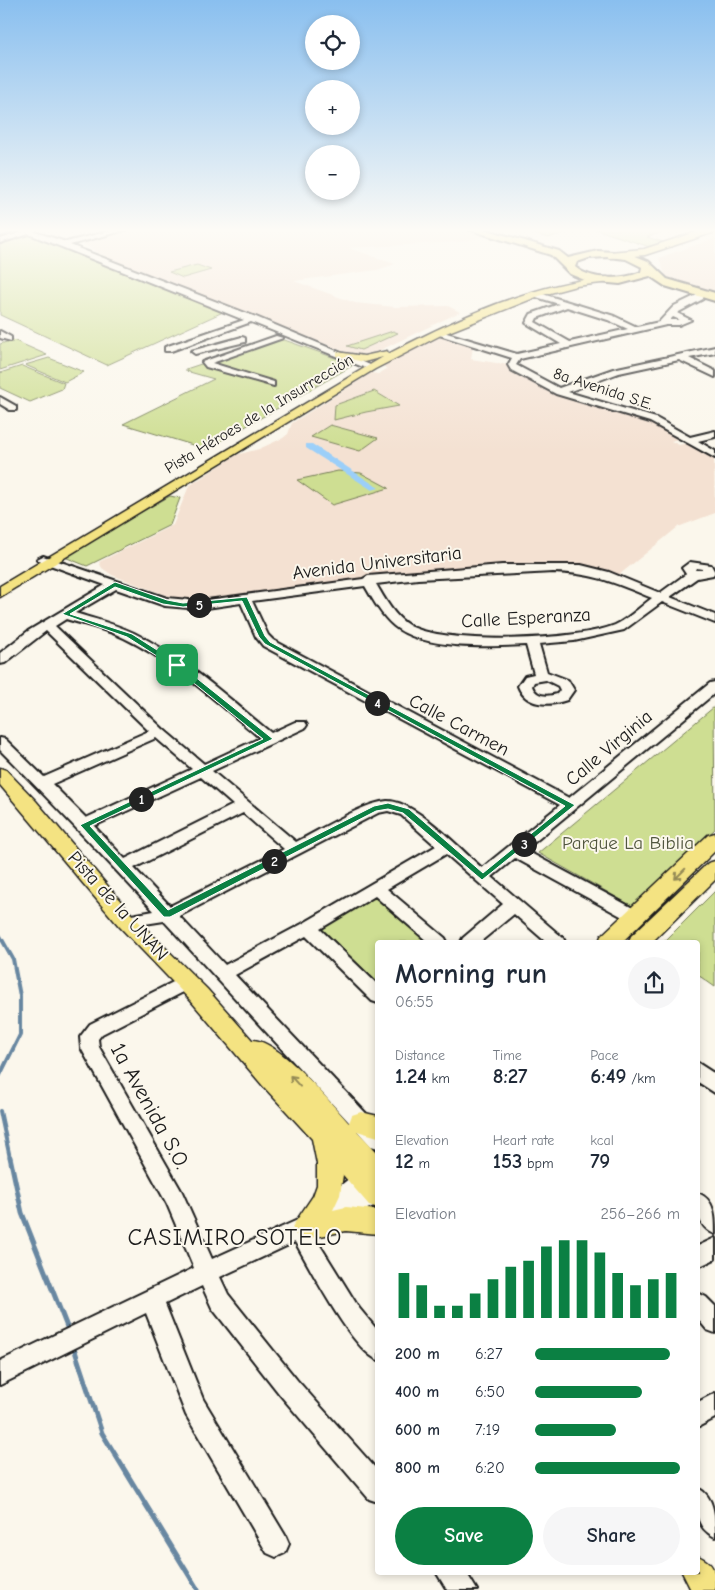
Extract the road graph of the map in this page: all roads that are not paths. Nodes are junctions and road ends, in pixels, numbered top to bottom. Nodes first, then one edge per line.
1 (213, 303) edge
2 (500, 303) edge
3 (512, 303) edge
4 (688, 303) edge
5 (567, 304) joint
6 (671, 314) junction
7 (253, 319) junction
8 (664, 322) junction
9 (636, 330) junction
10 (274, 331) junction
11 (436, 333) junction
12 (279, 338) junction
13 (245, 339) junction
14 (178, 345) junction
15 (256, 345) junction
16 (568, 345) junction
17 (168, 349) dead end
18 (715, 350) edge
19 (195, 352) junction
20 (389, 352) junction
21 (341, 354) junction
22 (517, 357) junction
23 (681, 357) junction
24 (212, 359) junction
25 (368, 366) junction
26 (715, 374) edge
27 (346, 376) junction
28 (271, 384) dead end
29 (559, 392) junction
30 (0, 400) edge
31 (13, 408) dead end
32 (715, 434) edge
33 (690, 440) junction
34 (715, 455) edge
35 (46, 560) junction
36 (20, 572) junction
37 (694, 574) dead end
38 (0, 580) edge
39 (368, 580) junction
40 (0, 584) edge
41 (115, 584) junction
42 (0, 592) edge
43 (661, 597) junction
44 (245, 599) junction
45 (65, 614) junction
46 (715, 619) edge
47 (47, 625) junction
48 (531, 640) junction
49 (0, 660) edge
50 (541, 676) dead end
51 (715, 686) edge
52 (300, 724) dead end
53 (158, 732) junction
54 (269, 739) junction
55 (0, 742) edge
56 (202, 770) junction
57 (0, 774) edge
58 (40, 784) junction
59 (53, 796) junction
60 (29, 805) junction
61 (571, 805) junction
62 (244, 806) junction
63 (84, 825) junction
64 (715, 840) edge
65 (446, 847) junction
66 (295, 850) junction
67 (514, 851) junction
68 (123, 867) junction
69 (715, 868) edge
70 (482, 877) junction
71 (376, 888) junction
72 (513, 905) junction
73 (167, 915) junction
74 (636, 917) junction
75 (126, 921) junction
76 (308, 928) junction
77 (437, 940) edge
78 (471, 940) edge
79 (555, 940) edge
80 (611, 940) edge
81 (641, 940) edge
82 (222, 974) junction
83 (187, 982) junction
84 (375, 993) edge
85 (237, 1037) junction
86 (700, 1073) edge
87 (715, 1085) edge
88 (369, 1125) edge
89 (323, 1134) junction
90 (375, 1182) edge
91 (700, 1205) edge
92 (375, 1222) edge
93 (715, 1224) edge
94 (302, 1228) junction
95 (715, 1248) edge
96 (700, 1256) edge
97 (206, 1273) junction
98 (152, 1300) junction
99 (700, 1306) edge
100 (715, 1322) edge
101 (375, 1346) edge
102 (0, 1373) edge
103 (715, 1405) edge
104 (700, 1414) edge
105 (375, 1487) edge
106 (700, 1504) edge
107 (715, 1524) edge
108 (276, 1544) dead end
109 (452, 1575) edge
110 (700, 1575) edge
111 (464, 1590) edge
112 (711, 1590) edge

1 - 7 street
2 - 20 main road, Pista Héroes de la Insurrección
3 - 11 main road, Pista Héroes de la Insurrección
4 - 6 street
5 - 9 street
5 - 16 street
6 - 8 street
6 - 8 street
7 - 10 street
7 - 14 street
8 - 9 street
9 - 16 street
10 - 12 street
10 - 13 street
10 - 21 street
11 - 22 street
11 - 25 main road, Pista Héroes de la Insurrección
12 - 15 street
12 - 21 street
13 - 15 street
13 - 19 street
14 - 17 street
14 - 19 street
15 - 24 street
16 - 22 street
18 - 23 street
19 - 24 street
20 - 21 main road
20 - 25 main road, Pista Héroes de la Insurrección
21 - 25 street
21 - 27 main road
22 - 29 street, 8a Avenida S.E.
23 - 26 street
23 - 29 street
24 - 28 street
25 - 27 main road, Pista Héroes de la Insurrección
25 - 35 main road, Pista Héroes de la Insurrección
27 - 35 main road, Pista Héroes de la Insurrección
29 - 33 street, 8a Avenida S.E.
30 - 31 street
32 - 33 street
33 - 34 street, 8a Avenida S.E.
35 - 36 main road, Pista Héroes de la Insurrección
35 - 41 street, Avenida Universitaria
35 - 42 main road, Pista Héroes de la Insurrección
36 - 38 main road
36 - 40 main road, Pista Héroes de la Insurrección
37 - 43 street, Calle Esperanza
39 - 43 street, Avenida Universitaria
39 - 44 street, Avenida Universitaria
39 - 48 street, Calle Esperanza
41 - 44 street, Avenida Universitaria
41 - 45 street
43 - 46 street, Avenida Universitaria
43 - 48 street, Calle Esperanza
44 - 61 street, Calle Carmen
45 - 47 street
45 - 54 street
47 - 49 street
47 - 53 street
48 - 50 street
51 - 61 street, Calle Virginia
52 - 54 street
53 - 56 street
53 - 58 street
54 - 56 street
55 - 58 street
56 - 62 street
56 - 63 street
57 - 60 main road, Pista de la UNAN
58 - 59 street
59 - 60 street
59 - 63 street
60 - 75 main road, Pista de la UNAN
61 - 67 street, Calle Virginia
62 - 66 street
62 - 68 street
63 - 68 street
64 -> 74 main road
65 - 66 street
65 - 70 street
65 - 71 street
66 - 73 street
67 - 70 street, Calle Virginia
67 - 74 street
68 - 73 street
69 - 81 main road
70 - 72 street
71 - 76 street
71 - 77 street
72 - 78 street
72 - 79 street
73 - 75 street
73 - 82 street
74 - 80 main road
75 - 83 main road, Pista de la UNAN
76 - 82 street
76 - 84 street
82 - 88 street
83 - 85 main road, Pista de la UNAN
83 - 97 street, 1a Avenida S.O.
85 - 89 main road, Pista de la UNAN
90 -> 85 main road, Pista de la UNAN
86 - 87 street
89 - 90 main road, Pista de la UNAN
89 - 94 main road
90 - 94 street
91 - 93 street
92 - 94 main road
94 - 97 street
94 - 101 street
95 - 96 street
97 - 98 street
97 - 105 street
98 - 102 street
98 - 108 street
99 - 100 street
103 - 104 street
106 - 107 street
109 - 111 street
110 - 112 main road

